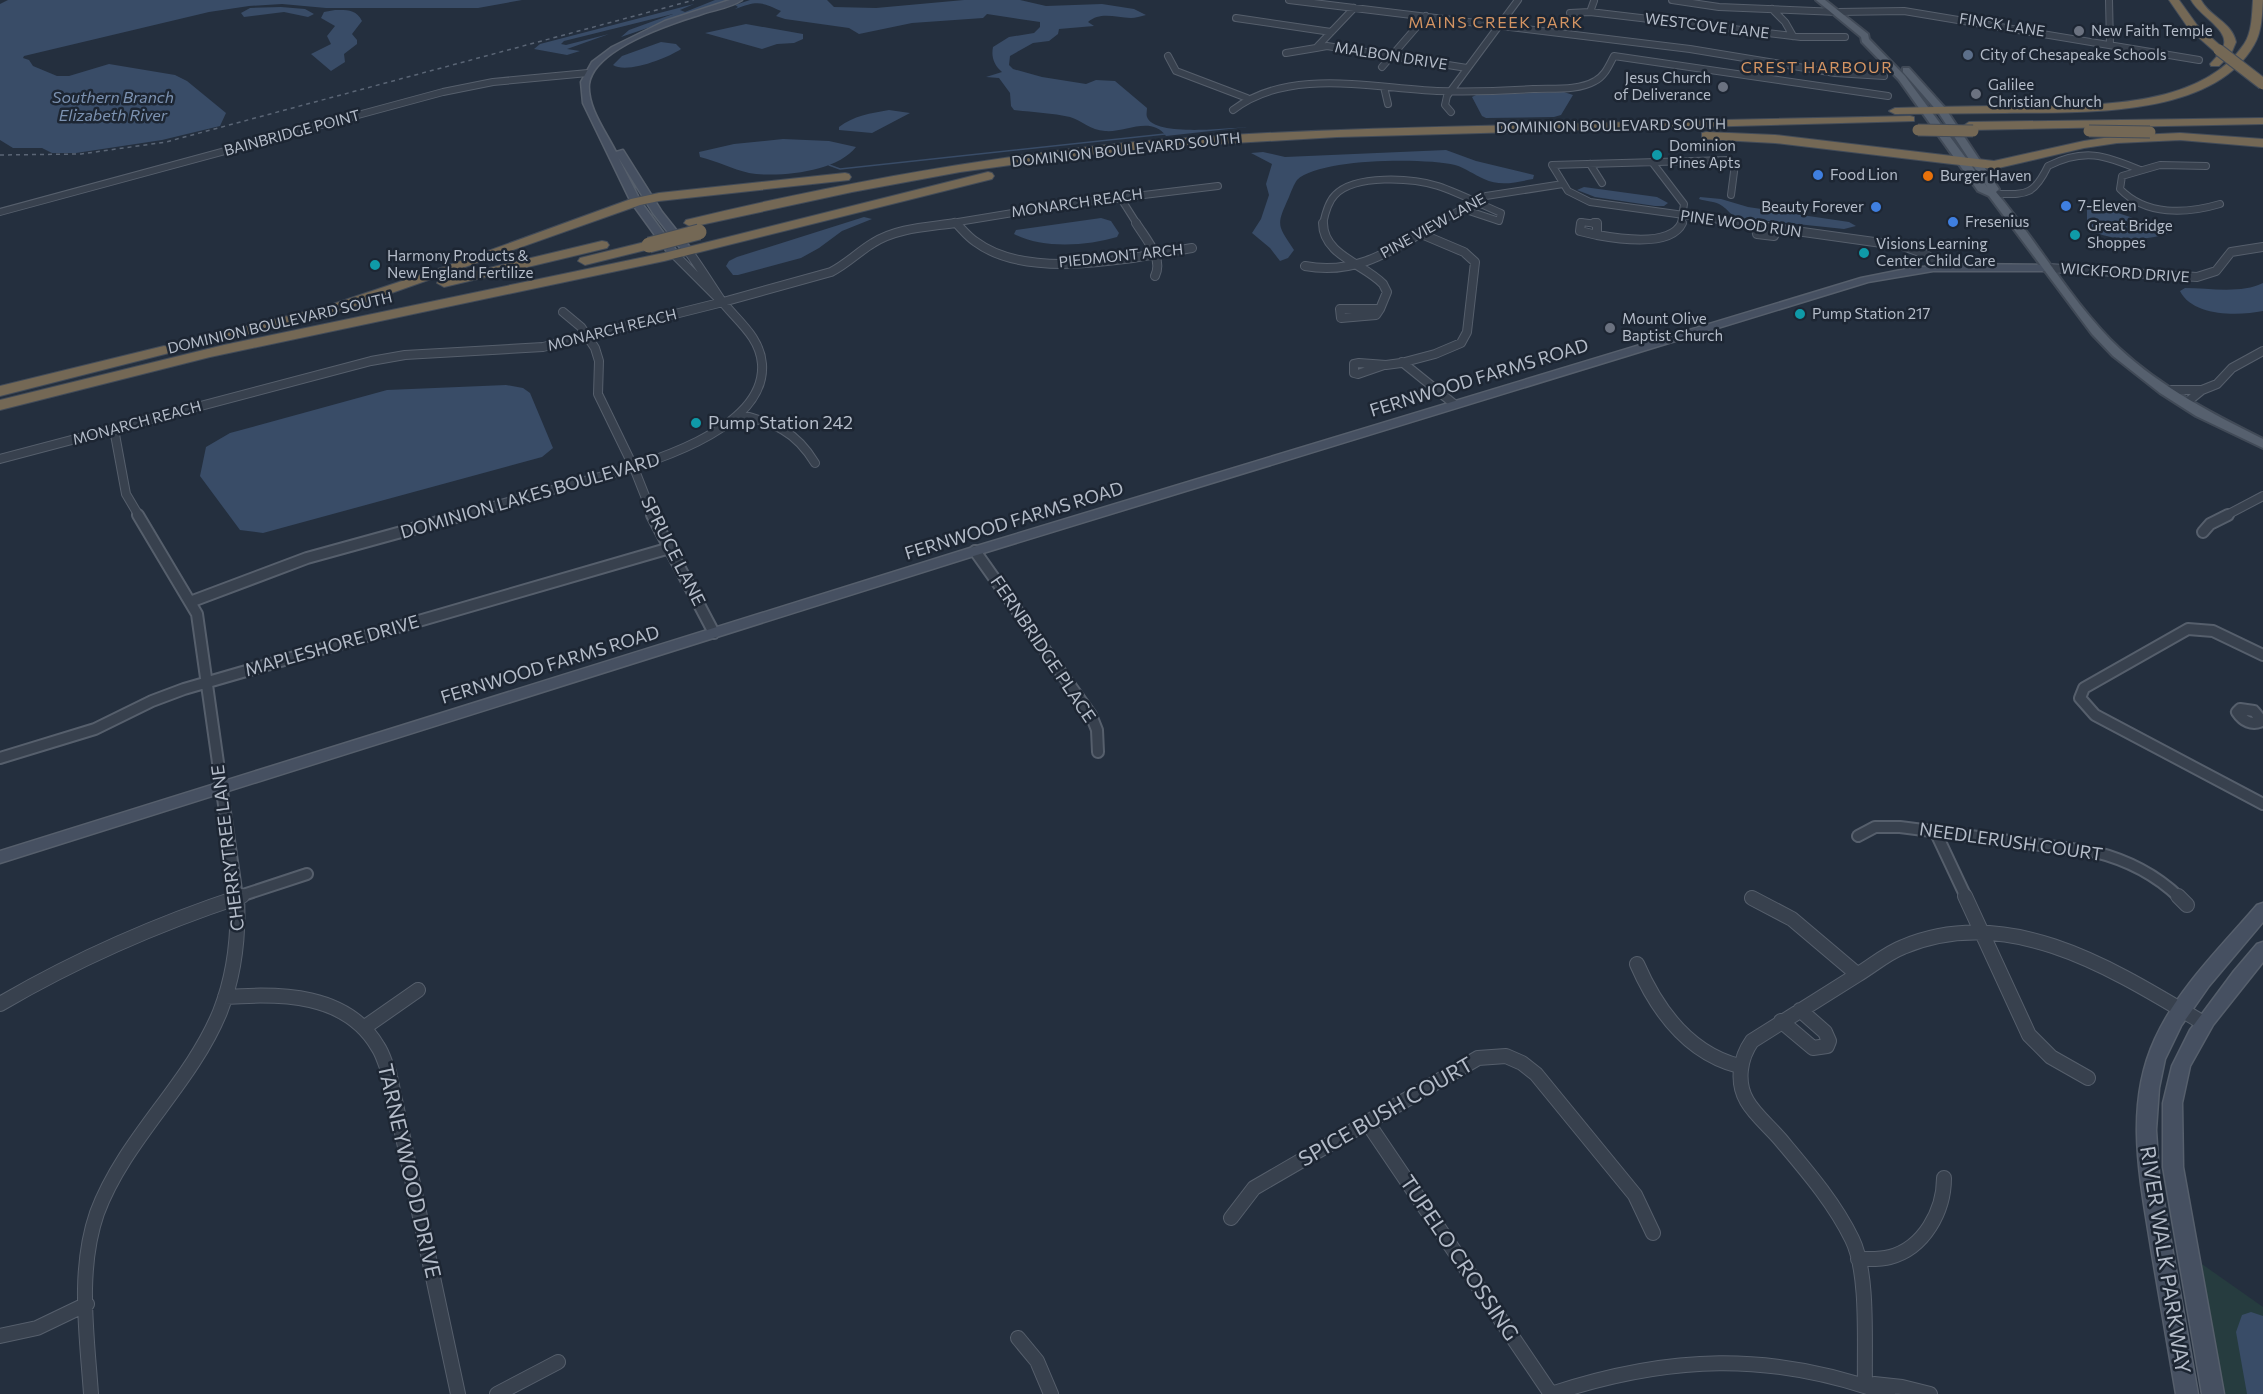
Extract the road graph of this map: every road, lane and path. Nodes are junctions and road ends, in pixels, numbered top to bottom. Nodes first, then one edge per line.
1 (738, 0) edge
2 (1289, 0) edge
3 (1518, 0) edge
4 (1672, 0) edge
5 (1820, 0) edge
6 (2109, 0) edge
7 (2175, 0) edge
8 (2196, 0) edge
9 (2258, 0) edge
10 (1594, 1) edge
11 (1354, 8) junction
12 (1772, 9) junction
13 (1590, 12) junction
14 (1838, 12) junction
15 (1570, 13) dead end
16 (1426, 16) junction
17 (1236, 18) dead end
18 (1499, 25) junction
19 (1331, 32) junction
20 (1794, 36) junction
21 (1845, 37) dead end
22 (2110, 44) junction
23 (2249, 44) junction
24 (1316, 48) junction
25 (1688, 49) junction
26 (1286, 53) dead end
27 (1168, 56) dead end
28 (1392, 56) junction
29 (1884, 57) junction
30 (2199, 60) dead end
31 (1681, 66) junction
32 (1382, 68) dead end
33 (1467, 68) junction
34 (588, 73) junction
35 (1884, 76) junction
36 (1908, 79) junction
37 (2263, 84) edge
38 (1384, 87) junction
39 (1450, 92) junction
40 (1888, 96) dead end
41 (1246, 98) junction
42 (2134, 103) junction
43 (1388, 104) dead end
44 (2263, 109) edge
45 (1233, 110) dead end
46 (1925, 110) junction
47 (1942, 110) junction
48 (1451, 112) dead end
49 (2206, 121) junction
50 (2263, 121) edge
51 (1915, 125) junction
52 (1969, 125) junction
53 (1988, 125) junction
54 (1581, 126) junction
55 (1646, 135) junction
56 (2263, 141) edge
57 (2044, 155) junction
58 (1036, 157) junction
59 (1960, 161) junction
60 (1652, 162) junction
61 (1977, 163) junction
62 (1590, 164) junction
63 (2206, 166) dead end
64 (2140, 171) junction
65 (996, 174) junction
66 (1602, 183) dead end
67 (1563, 184) junction
68 (1218, 186) dead end
69 (1993, 194) junction
70 (1731, 195) dead end
71 (1120, 197) junction
72 (643, 200) junction
73 (1473, 203) junction
74 (2220, 204) dead end
75 (1463, 208) junction
76 (0, 212) edge
77 (1683, 215) junction
78 (955, 222) junction
79 (695, 227) junction
80 (1419, 233) junction
81 (1597, 235) dead end
82 (645, 240) junction
83 (2263, 247) edge
84 (1191, 248) dead end
85 (681, 252) junction
86 (1155, 253) junction
87 (1357, 265) junction
88 (1305, 266) dead end
89 (1942, 266) junction
90 (2048, 268) junction
91 (1155, 276) dead end
92 (723, 302) junction
93 (1380, 309) junction
94 (563, 312) dead end
95 (319, 313) junction
96 (587, 336) junction
97 (421, 344) dead end
98 (2263, 351) edge
99 (211, 353) junction
100 (415, 355) junction
101 (1402, 362) junction
102 (1384, 365) dead end
103 (2165, 390) junction
104 (2202, 390) junction
105 (0, 391) edge
106 (1454, 404) junction
107 (2186, 404) junction
108 (0, 405) edge
109 (739, 414) junction
110 (114, 429) junction
111 (2263, 444) edge
112 (0, 459) edge
113 (814, 463) dead end
114 (634, 468) junction
115 (2263, 496) edge
116 (2203, 532) dead end
117 (670, 548) junction
118 (975, 551) junction
119 (190, 602) junction
120 (714, 633) junction
121 (2263, 655) edge
122 (208, 682) junction
123 (1098, 752) dead end
124 (0, 758) edge
125 (222, 788) junction
126 (2263, 804) edge
127 (1935, 831) junction
128 (1858, 836) dead end
129 (0, 857) edge
130 (307, 874) dead end
131 (237, 897) junction
132 (1752, 898) dead end
133 (2187, 905) dead end
134 (2263, 910) edge
135 (1980, 931) junction
136 (2263, 949) edge
137 (1637, 964) dead end
138 (1857, 974) junction
139 (418, 990) dead end
140 (225, 997) junction
141 (0, 1004) edge
142 (1800, 1010) junction
143 (2181, 1010) junction
144 (1781, 1021) junction
145 (2205, 1024) junction
146 (365, 1027) junction
147 (1739, 1066) junction
148 (2088, 1078) dead end
149 (1367, 1122) junction
150 (1944, 1178) dead end
151 (1231, 1218) dead end
152 (1653, 1233) dead end
153 (1858, 1259) junction
154 (87, 1304) junction
155 (0, 1336) edge
156 (1018, 1338) dead end
157 (558, 1362) dead end
158 (1865, 1384) junction
159 (91, 1394) edge
160 (458, 1394) edge
161 (497, 1394) edge
162 (1051, 1394) edge
163 (1551, 1394) edge
164 (1888, 1394) edge
165 (1930, 1394) edge
166 (2187, 1394) edge
167 (2213, 1394) edge

1 - 34 street
2 - 11 street
3 - 18 street
4 - 12 street, FINCK LANE
5 - 14 main road
6 - 22 street
7 - 37 highway, bridge
8 - 42 highway
9 - 23 highway
10 - 13 street
11 - 16 street
11 - 19 street
12 - 14 street, FINCK LANE
12 - 20 street
13 - 15 street, WESTCOVE LANE
13 - 20 street, WESTCOVE LANE
14 - 22 street, FINCK LANE
14 - 29 main road
16 - 18 street
16 - 28 street
17 - 19 street
18 - 25 street
18 - 33 street
19 - 24 street
20 - 21 street, WESTCOVE LANE
22 - 30 street, FINCK LANE
23 - 42 highway
23 - 52 highway
24 - 26 street, MALBON DRIVE
24 - 28 street, MALBON DRIVE
25 - 31 street
25 - 35 street
27 - 41 street
28 - 32 street
28 - 33 street, MALBON DRIVE
29 - 35 main road
29 - 36 main road
29 - 36 main road
31 - 39 street
31 - 40 street
33 - 39 street
34 - 72 street
34 - 76 street, BAINBRIDGE POINT
35 - 36 main road
36 - 46 main road
36 - 47 main road
38 - 39 street
38 - 41 street
38 - 43 street
39 - 48 street
41 - 45 street
42 - 47 highway
44 - 53 highway
46 - 47 highway
46 - 54 highway
46 - 59 main road
47 - 61 main road
49 - 50 highway
49 - 53 highway
49 - 57 highway
51 - 52 highway, bridge
51 - 54 highway, DOMINION BOULEVARD SOUTH
51 - 55 highway, DOMINION BOULEVARD SOUTH
52 - 53 highway
52 - 56 highway, bridge
54 - 58 highway, DOMINION BOULEVARD SOUTH
55 - 59 highway
55 - 65 highway, DOMINION BOULEVARD SOUTH
56 - 57 highway
57 - 61 highway
58 - 72 highway
58 - 79 highway, DOMINION BOULEVARD SOUTH
59 - 61 highway
59 - 69 main road
60 - 62 street
60 - 70 street
60 - 77 street
61 - 69 main road
62 - 66 street
62 - 67 street, PINE WOOD RUN
63 - 64 street
64 - 69 street
64 - 74 street
65 - 79 highway, DOMINION BOULEVARD SOUTH
65 - 85 highway
67 - 73 street, PINE VIEW LANE
67 - 77 street, PINE WOOD RUN
68 - 71 street, MONARCH REACH
69 - 90 main road
71 - 78 street, MONARCH REACH
71 - 86 street
72 - 85 street
72 - 95 highway
73 - 75 street, PINE VIEW LANE
73 - 75 street
73 - 87 street
75 - 80 street, PINE VIEW LANE
77 - 81 street
77 - 89 street, PINE WOOD RUN
78 - 86 street, PIEDMONT ARCH
78 - 92 street, MONARCH REACH
79 - 82 highway, DOMINION BOULEVARD SOUTH, bridge
80 - 87 street, PINE VIEW LANE
80 - 101 street
82 - 95 highway, DOMINION BOULEVARD SOUTH
82 - 99 highway, DOMINION BOULEVARD SOUTH
83 - 90 street, WICKFORD DRIVE
84 - 86 street, PIEDMONT ARCH
85 - 92 street, DOMINION LAKES BOULEVARD
85 - 92 street, DOMINION LAKES BOULEVARD
85 - 99 highway
86 - 91 street
87 - 88 street, PINE VIEW LANE
87 - 93 street
89 - 90 street, FERNWOOD FARMS ROAD
89 - 106 street, FERNWOOD FARMS ROAD
90 - 103 main road
92 - 96 street, MONARCH REACH
92 - 109 street, DOMINION LAKES BOULEVARD
93 - 93 street
94 - 96 street, SPRUCE LANE
95 - 105 highway, DOMINION BOULEVARD SOUTH
96 - 100 street, MONARCH REACH
96 - 114 street, SPRUCE LANE
97 - 100 street
98 - 104 street
99 - 108 highway, DOMINION BOULEVARD SOUTH
100 - 110 street, MONARCH REACH
101 - 102 street
101 - 106 street
103 - 104 street
103 - 107 main road
104 - 107 street
106 - 118 street, FERNWOOD FARMS ROAD
107 - 111 main road
109 - 113 street
109 - 114 street, DOMINION LAKES BOULEVARD
110 - 112 street, MONARCH REACH
110 - 119 street, CHERRYTREE LANE
114 - 117 street, SPRUCE LANE
114 - 119 street, DOMINION LAKES BOULEVARD
115 - 116 street
117 - 120 street, SPRUCE LANE
117 - 122 street, MAPLESHORE DRIVE
118 - 120 street, FERNWOOD FARMS ROAD
118 - 123 street, FERNBRIDGE PLACE
119 - 122 street, CHERRYTREE LANE
120 - 125 street, FERNWOOD FARMS ROAD
121 - 126 street
122 - 124 street, MAPLESHORE DRIVE
122 - 125 street, CHERRYTREE LANE
125 - 129 street, FERNWOOD FARMS ROAD
125 - 131 street, CHERRYTREE LANE
127 - 128 street, NEEDLERUSH COURT
127 - 133 street, NEEDLERUSH COURT
127 - 135 street
130 - 131 street
131 - 140 street, CHERRYTREE LANE
131 - 141 street
132 - 138 street
134 - 143 street, RIVER WALK PARKWAY
135 - 138 street
135 - 143 street
135 - 148 street
136 - 145 street, RIVER WALK PARKWAY
137 - 147 street
138 - 142 street
139 - 146 street
140 - 146 street, TARNEYWOOD DRIVE
140 - 154 street, CHERRYTREE LANE
142 - 144 street
142 - 144 street
143 - 145 street
143 - 166 street, RIVER WALK PARKWAY
144 - 147 street
145 - 167 street, RIVER WALK PARKWAY
146 - 160 street, TARNEYWOOD DRIVE
147 - 153 street
149 - 151 street, SPICE BUSH COURT
149 - 152 street, SPICE BUSH COURT
149 - 163 street, TUPELO CROSSING
150 - 153 street
153 - 158 street
154 - 155 street
154 - 159 street, CHERRYTREE LANE
156 - 162 street
157 - 161 street
158 - 163 street
158 - 164 street
158 - 165 street

